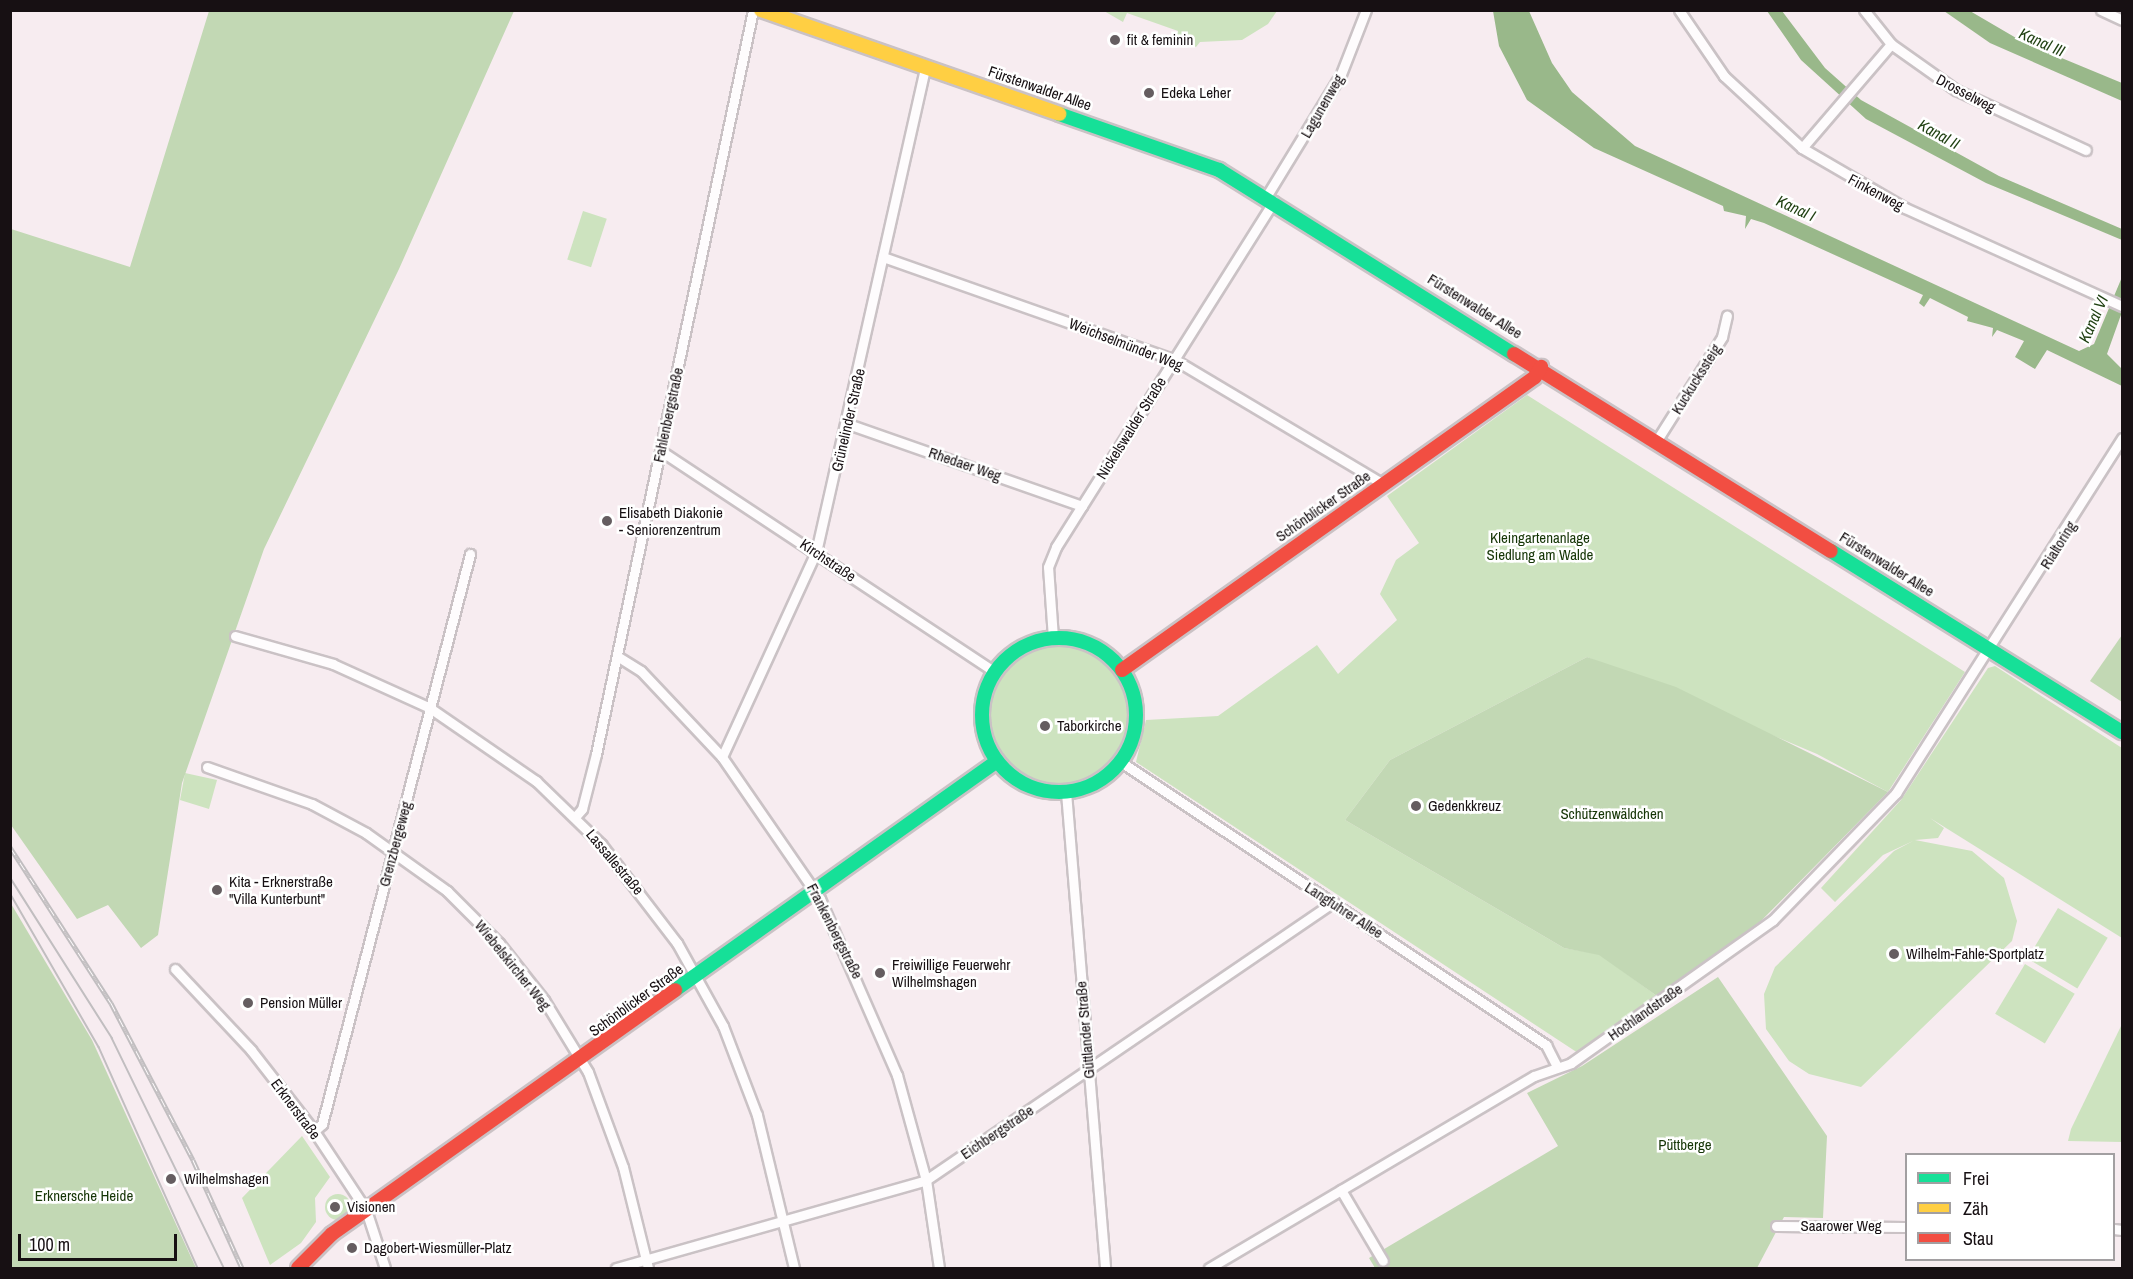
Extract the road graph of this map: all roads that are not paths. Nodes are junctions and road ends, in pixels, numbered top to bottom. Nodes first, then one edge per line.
1 (753, 10) edge
2 (761, 10) edge
3 (1366, 10) edge
4 (1679, 10) edge
5 (1864, 10) edge
6 (2101, 10) edge
7 (2122, 20) edge
8 (1891, 44) junction
9 (925, 67) junction
10 (1802, 148) junction
11 (2086, 150) dead end
12 (1270, 199) junction
13 (883, 257) junction
14 (2122, 306) edge
15 (1727, 316) dead end
16 (1174, 360) junction
17 (1541, 367) junction
18 (848, 424) junction
19 (2122, 438) edge
20 (1657, 440) junction
21 (661, 451) junction
22 (2112, 458) junction
23 (2122, 463) edge
24 (1383, 484) junction
25 (1082, 506) junction
26 (816, 552) junction
27 (470, 554) dead end
28 (235, 636) dead end
29 (1053, 638) junction
30 (1991, 650) junction
31 (617, 656) junction
32 (1122, 670) junction
33 (995, 672) junction
34 (430, 708) junction
35 (2122, 732) edge
36 (722, 757) junction
37 (997, 761) junction
38 (1121, 762) junction
39 (207, 766) dead end
40 (1066, 792) junction
41 (575, 817) junction
42 (393, 850) junction
43 (816, 891) junction
44 (1333, 902) junction
45 (174, 969) dead end
46 (697, 976) junction
47 (581, 1060) junction
48 (1557, 1067) junction
49 (1089, 1070) junction
50 (314, 1131) junction
51 (926, 1180) junction
52 (1341, 1190) junction
53 (366, 1210) junction
54 (786, 1221) junction
55 (1776, 1226) dead end
56 (1905, 1227) edge
57 (1383, 1261) dead end
58 (647, 1264) edge
59 (298, 1269) edge
60 (385, 1269) edge
61 (616, 1269) edge
62 (794, 1269) edge
63 (939, 1269) edge
64 (1105, 1269) edge
65 (1209, 1269) edge

1 - 21 street, Fahlenbergstraße
2 - 9 street, Fürstenwalder Allee
3 - 12 street, Lagunenweg
4 - 10 street, Finkenweg
5 - 8 street, Drosselweg
6 - 7 street
8 - 10 street
8 - 11 street, Drosselweg
9 - 12 street, Fürstenwalder Allee
9 - 13 street, Grünelinder Straße
10 - 14 street, Finkenweg
12 - 16 street, Nickelswalder Straße
12 - 17 street, Fürstenwalder Allee
13 - 16 street, Weichselmünder Weg
13 - 18 street, Grünelinder Straße
15 - 20 street, Kuckuckssteig
16 - 24 street, Weichselmünder Weg
16 - 25 street, Nickelswalder Straße
17 - 20 street, Fürstenwalder Allee
17 - 24 street, Schönblicker Straße
18 - 25 street, Rhedaer Weg
18 - 26 street, Grünelinder Straße
19 - 22 street, Rialtoring
20 - 30 street, Fürstenwalder Allee
21 - 26 street, Kirchstraße
21 - 31 street, Fahlenbergstraße
22 - 23 street
22 - 30 street, Rialtoring
24 - 32 street, Schönblicker Straße
25 - 29 street, Nickelswalder Straße
26 - 33 street, Kirchstraße
26 - 36 street, Grünelinder Straße
27 - 34 street, Grenzbergeweg
28 - 34 street, Lassallestraße
29 - 32 street
29 - 33 street
30 - 35 street, Fürstenwalder Allee
30 - 48 street, Hochlandstraße
31 - 36 street, Frankenbergstraße
31 - 41 street, Fahlenbergstraße
32 - 38 street
33 - 37 street
34 - 41 street, Lassallestraße
34 - 42 street, Grenzbergeweg
36 - 43 street, Frankenbergstraße
37 - 40 street
37 - 43 street, Schönblicker Straße
38 - 40 street
38 - 44 street, Langfuhrer Allee
39 - 42 street, Wiebelskircher Weg
40 - 49 street, Güttlander Straße
41 - 46 street, Lassallestraße
42 - 47 street, Wiebelskircher Weg
42 - 50 street, Grenzbergeweg
43 - 46 street, Schönblicker Straße
43 - 51 street, Frankenbergstraße
44 - 48 street, Langfuhrer Allee
44 - 49 street, Eichbergstraße
45 - 50 street, Erknerstraße
46 - 47 street, Schönblicker Straße
46 - 54 street, Lassallestraße
47 - 53 street, Schönblicker Straße
47 - 58 street, Wiebelskircher Weg
48 - 52 street, Hochlandstraße
49 - 51 street, Eichbergstraße
49 - 64 street, Güttlander Straße
50 - 53 street, Erknerstraße
51 - 54 street, Eichbergstraße
51 - 63 street, Frankenbergstraße
52 - 57 street
52 - 65 street, Hochlandstraße
53 - 59 street, Schönblicker Straße
53 - 60 street, Erknerstraße
54 - 58 street, Eichbergstraße
54 - 62 street, Lassallestraße
55 - 56 street, Saarower Weg
58 - 61 street, Eichbergstraße

